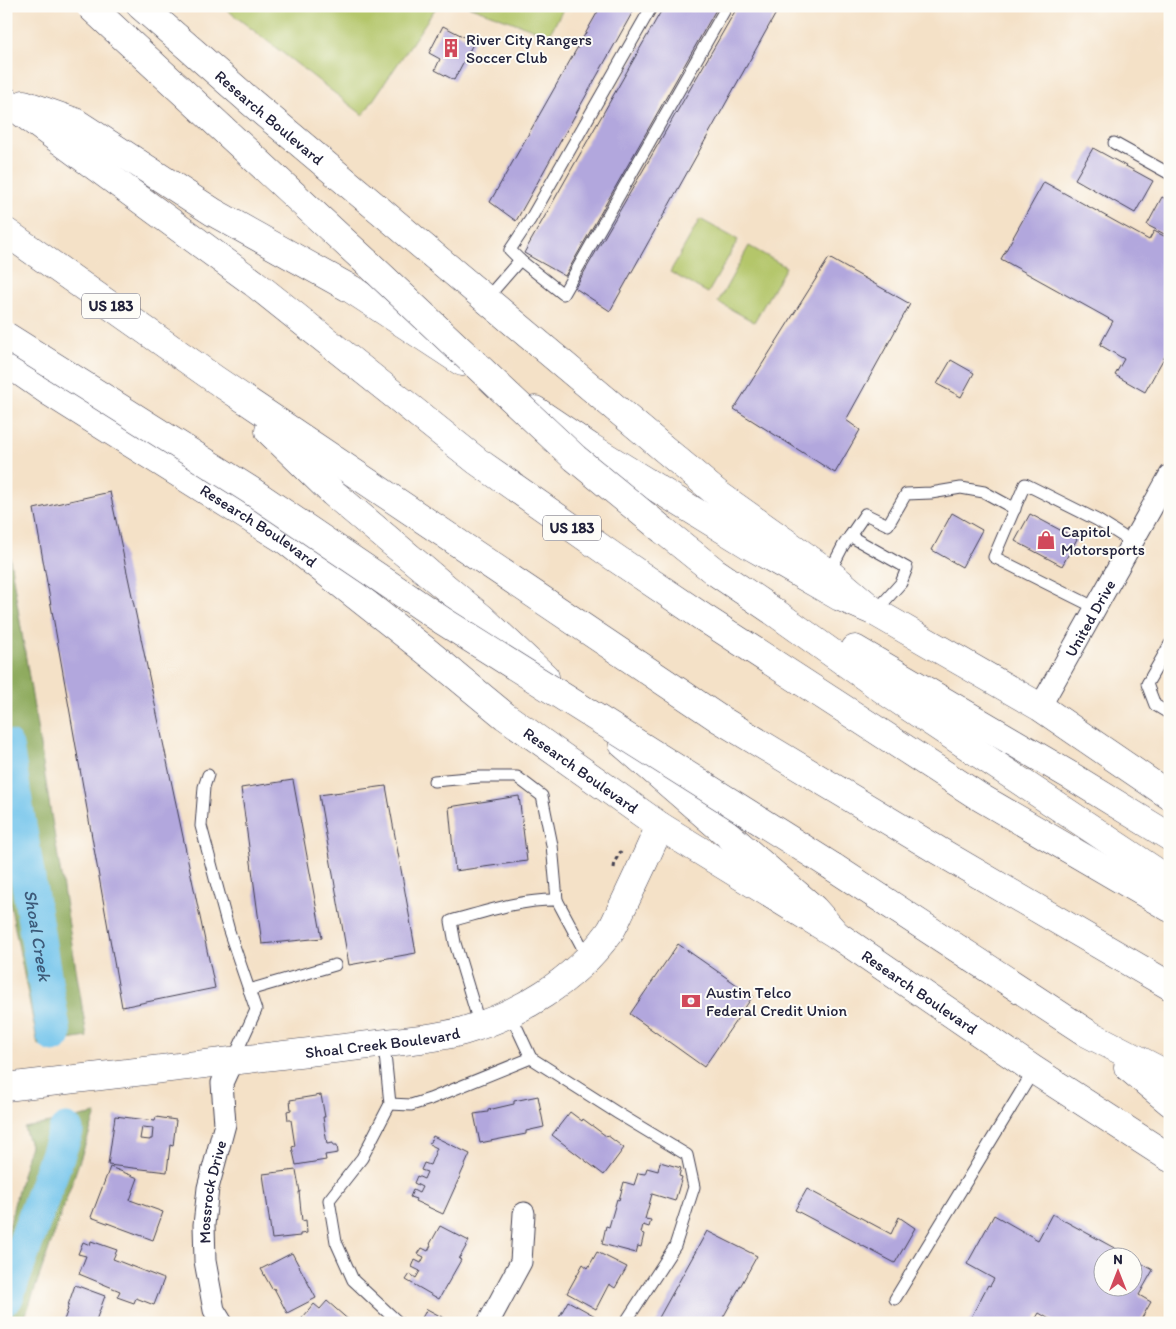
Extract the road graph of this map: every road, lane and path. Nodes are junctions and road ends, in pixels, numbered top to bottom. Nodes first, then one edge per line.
1 (90, 6) edge
2 (141, 6) edge
3 (652, 6) edge
4 (727, 6) edge
5 (6, 100) edge
6 (1114, 143) dead end
7 (1170, 174) edge
8 (6, 232) edge
9 (520, 260) junction
10 (486, 299) junction
11 (6, 336) edge
12 (6, 362) edge
13 (216, 380) junction
14 (1170, 475) edge
15 (1164, 500) edge
16 (1015, 509) junction
17 (663, 530) junction
18 (850, 536) junction
19 (1132, 542) junction
20 (829, 574) junction
21 (1096, 608) junction
22 (875, 612) junction
23 (1170, 644) edge
24 (1040, 707) junction
25 (1170, 714) edge
26 (208, 776) dead end
27 (434, 781) dead end
28 (1170, 796) edge
29 (660, 826) junction
30 (1170, 837) edge
31 (1170, 881) edge
32 (557, 900) junction
33 (1170, 908) edge
34 (837, 936) junction
35 (588, 958) junction
36 (336, 965) dead end
37 (1170, 986) edge
38 (249, 990) junction
39 (510, 1013) junction
40 (480, 1026) junction
41 (1087, 1032) junction
42 (384, 1044) junction
43 (531, 1058) junction
44 (232, 1061) junction
45 (1034, 1070) junction
46 (1170, 1076) edge
47 (6, 1087) edge
48 (1170, 1102) edge
49 (390, 1104) junction
50 (1170, 1158) edge
51 (524, 1213) dead end
52 (895, 1299) dead end
53 (212, 1319) edge
54 (399, 1323) edge
55 (488, 1323) edge
56 (625, 1323) edge

1 - 17 main road, bridge
2 - 10 main road, Research Boulevard
3 - 9 lane
4 - 9 lane
5 - 22 main road
5 - 33 main road, US 183
6 - 7 lane
8 - 13 main road, US 183
9 - 10 lane
10 - 20 main road, Research Boulevard
11 - 41 main road, bridge
12 - 29 main road, Research Boulevard
13 - 34 main road
13 - 37 main road, US 183
14 - 15 street, United Drive
15 - 19 street, United Drive
16 - 18 lane
16 - 19 lane
16 - 21 lane
17 - 30 main road
17 - 31 main road
18 - 20 lane
18 - 22 lane
19 - 21 street, United Drive
20 - 22 main road, Research Boulevard
21 - 24 street, United Drive
22 - 24 main road, Research Boulevard
23 - 25 lane
24 - 28 main road, Research Boulevard
26 - 38 lane
27 - 32 lane
29 - 34 main road, Research Boulevard
29 - 35 main road, Shoal Creek Boulevard
32 - 35 lane
32 - 40 lane
34 - 45 main road, Research Boulevard
35 - 39 main road, Shoal Creek Boulevard
36 - 38 lane
38 - 44 lane
39 - 40 main road, Shoal Creek Boulevard
39 - 43 lane
40 - 42 main road, Shoal Creek Boulevard
41 - 46 main road
41 - 48 main road
42 - 44 main road, Shoal Creek Boulevard
42 - 49 lane
43 - 49 lane
43 - 56 lane
44 - 47 main road, Shoal Creek Boulevard
44 - 53 street, Mossrock Drive
45 - 50 main road, Research Boulevard
45 - 52 lane
49 - 54 lane
51 - 55 street

